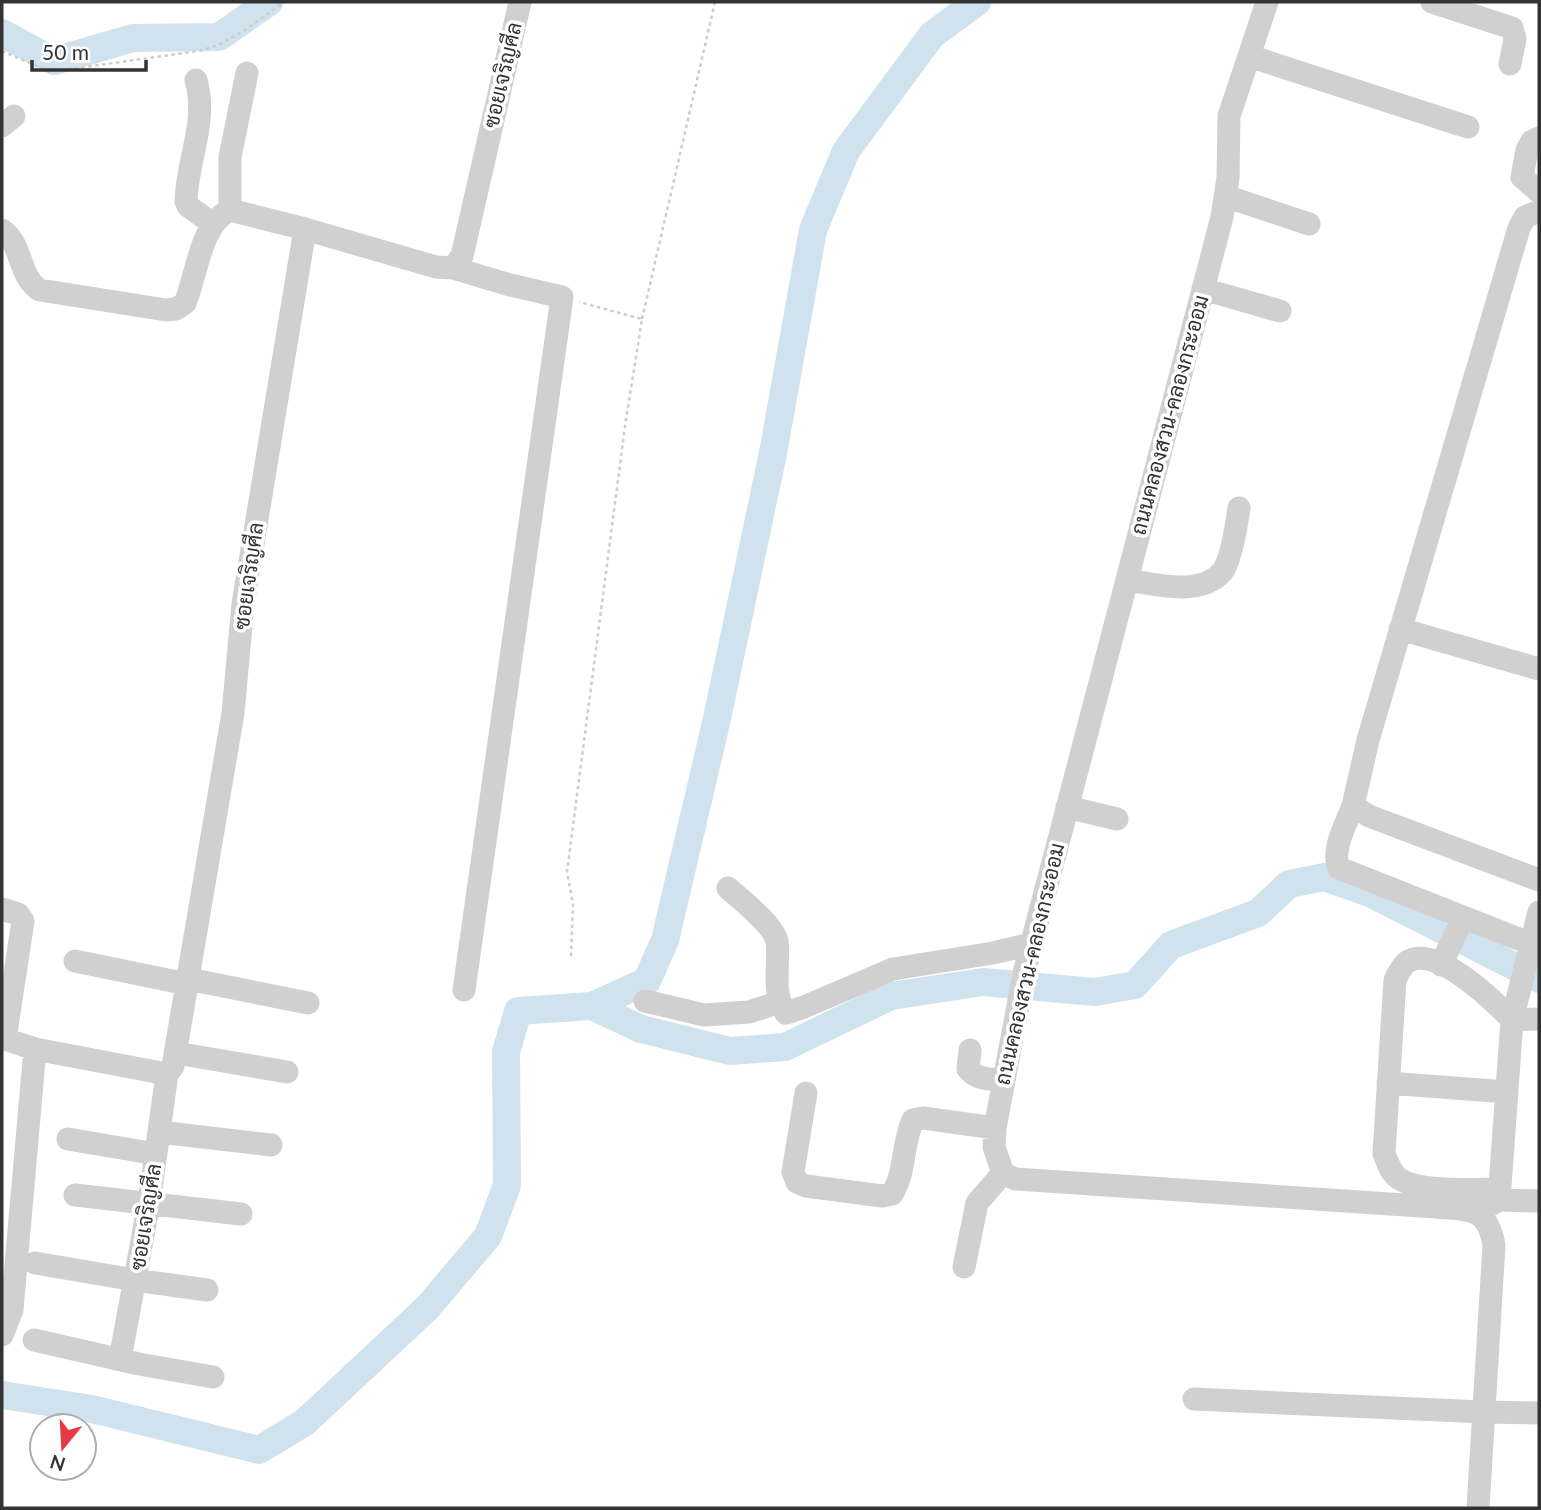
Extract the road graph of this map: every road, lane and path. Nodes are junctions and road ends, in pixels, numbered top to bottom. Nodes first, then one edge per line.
1 (284, 2) edge
2 (520, 2) edge
3 (715, 2) edge
4 (1267, 2) edge
5 (1432, 2) edge
6 (2, 51) edge
7 (1249, 56) junction
8 (1510, 64) dead end
9 (247, 73) dead end
10 (195, 80) dead end
11 (1468, 127) dead end
12 (1539, 138) edge
13 (1539, 192) edge
14 (1225, 197) junction
15 (1539, 211) edge
16 (221, 217) junction
17 (1309, 224) dead end
18 (305, 229) junction
19 (2, 230) edge
20 (453, 268) junction
21 (1203, 289) junction
22 (562, 297) junction
23 (1280, 311) dead end
24 (642, 319) junction
25 (1239, 508) dead end
26 (1127, 580) junction
27 (1401, 629) junction
28 (1539, 669) edge
29 (1353, 806) junction
30 (1067, 807) junction
31 (1117, 819) dead end
32 (1539, 880) edge
33 (727, 888) dead end
34 (2, 909) edge
35 (1539, 912) edge
36 (1462, 920) junction
37 (1031, 944) junction
38 (1534, 948) edge
39 (571, 956) dead end
40 (1444, 960) junction
41 (75, 961) dead end
42 (8, 980) edge
43 (188, 981) junction
44 (464, 990) dead end
45 (645, 1001) dead end
46 (780, 1002) junction
47 (308, 1003) dead end
48 (1514, 1013) junction
49 (1539, 1019) edge
50 (3, 1038) edge
51 (36, 1049) junction
52 (970, 1050) dead end
53 (171, 1063) junction
54 (286, 1072) dead end
55 (1003, 1080) junction
56 (1388, 1083) junction
57 (1507, 1092) junction
58 (806, 1093) dead end
59 (995, 1128) junction
60 (68, 1139) dead end
61 (157, 1143) junction
62 (271, 1145) dead end
63 (1003, 1173) junction
64 (1499, 1194) junction
65 (75, 1195) dead end
66 (1539, 1201) edge
67 (149, 1203) junction
68 (1478, 1213) junction
69 (241, 1214) dead end
70 (35, 1263) dead end
71 (964, 1268) dead end
72 (135, 1280) junction
73 (206, 1290) dead end
74 (2, 1335) edge
75 (34, 1340) dead end
76 (120, 1359) junction
77 (213, 1377) dead end
78 (1194, 1399) dead end
79 (1484, 1412) junction
80 (1539, 1413) edge
81 (1478, 1508) edge

1 - 6 path
2 - 20 street, ซอยเจริญศีล
3 - 24 path
4 - 7 street, ถนนคลองสวน-คลองกระออม
5 - 8 street
7 - 11 street
7 - 14 street, ถนนคลองสวน-คลองกระออม
9 - 16 street
10 - 16 street
12 - 13 street
14 - 17 street
14 - 21 street, ถนนคลองสวน-คลองกระออม
15 - 27 street
16 - 18 street
16 - 19 street
18 - 20 street
18 - 43 street, ซอยเจริญศีล
20 - 22 street
21 - 23 street
21 - 26 street, ถนนคลองสวน-คลองกระออม
22 - 24 path
22 - 44 street
24 - 39 path
25 - 26 street
26 - 30 street, ถนนคลองสวน-คลองกระออม
27 - 28 street
27 - 29 street
29 - 32 street
29 - 36 street
30 - 31 street
30 - 37 street, ถนนคลองสวน-คลองกระออม
33 - 46 street
34 - 42 street
35 - 38 street
36 - 38 street
36 - 40 street
37 - 46 street
37 - 55 street, ถนนคลองสวน-คลองกระออม
38 - 48 street
40 - 48 street
40 - 56 street
41 - 43 street
42 - 50 street
43 - 47 street
43 - 53 street, ซอยเจริญศีล
45 - 46 street
48 - 49 street
48 - 57 street
50 - 51 street
51 - 53 street
51 - 74 street
52 - 55 street
53 - 54 street
53 - 61 street, ซอยเจริญศีล
55 - 59 street, ถนนคลองสวน-คลองกระออม
56 - 57 street
56 - 64 street
57 - 64 street
58 - 59 street
59 - 63 street, ถนนคลองสวน-คลองกระออม
60 - 61 street
61 - 62 street
61 - 67 street, ซอยเจริญศีล
63 - 68 street
63 - 71 street
64 - 66 street
64 - 68 street
65 - 67 street
67 - 69 street
67 - 72 street, ซอยเจริญศีล
68 - 79 street
70 - 72 street
72 - 73 street
72 - 76 street, ซอยเจริญศีล
75 - 76 street
76 - 77 street
78 - 79 street
79 - 80 street
79 - 81 street

